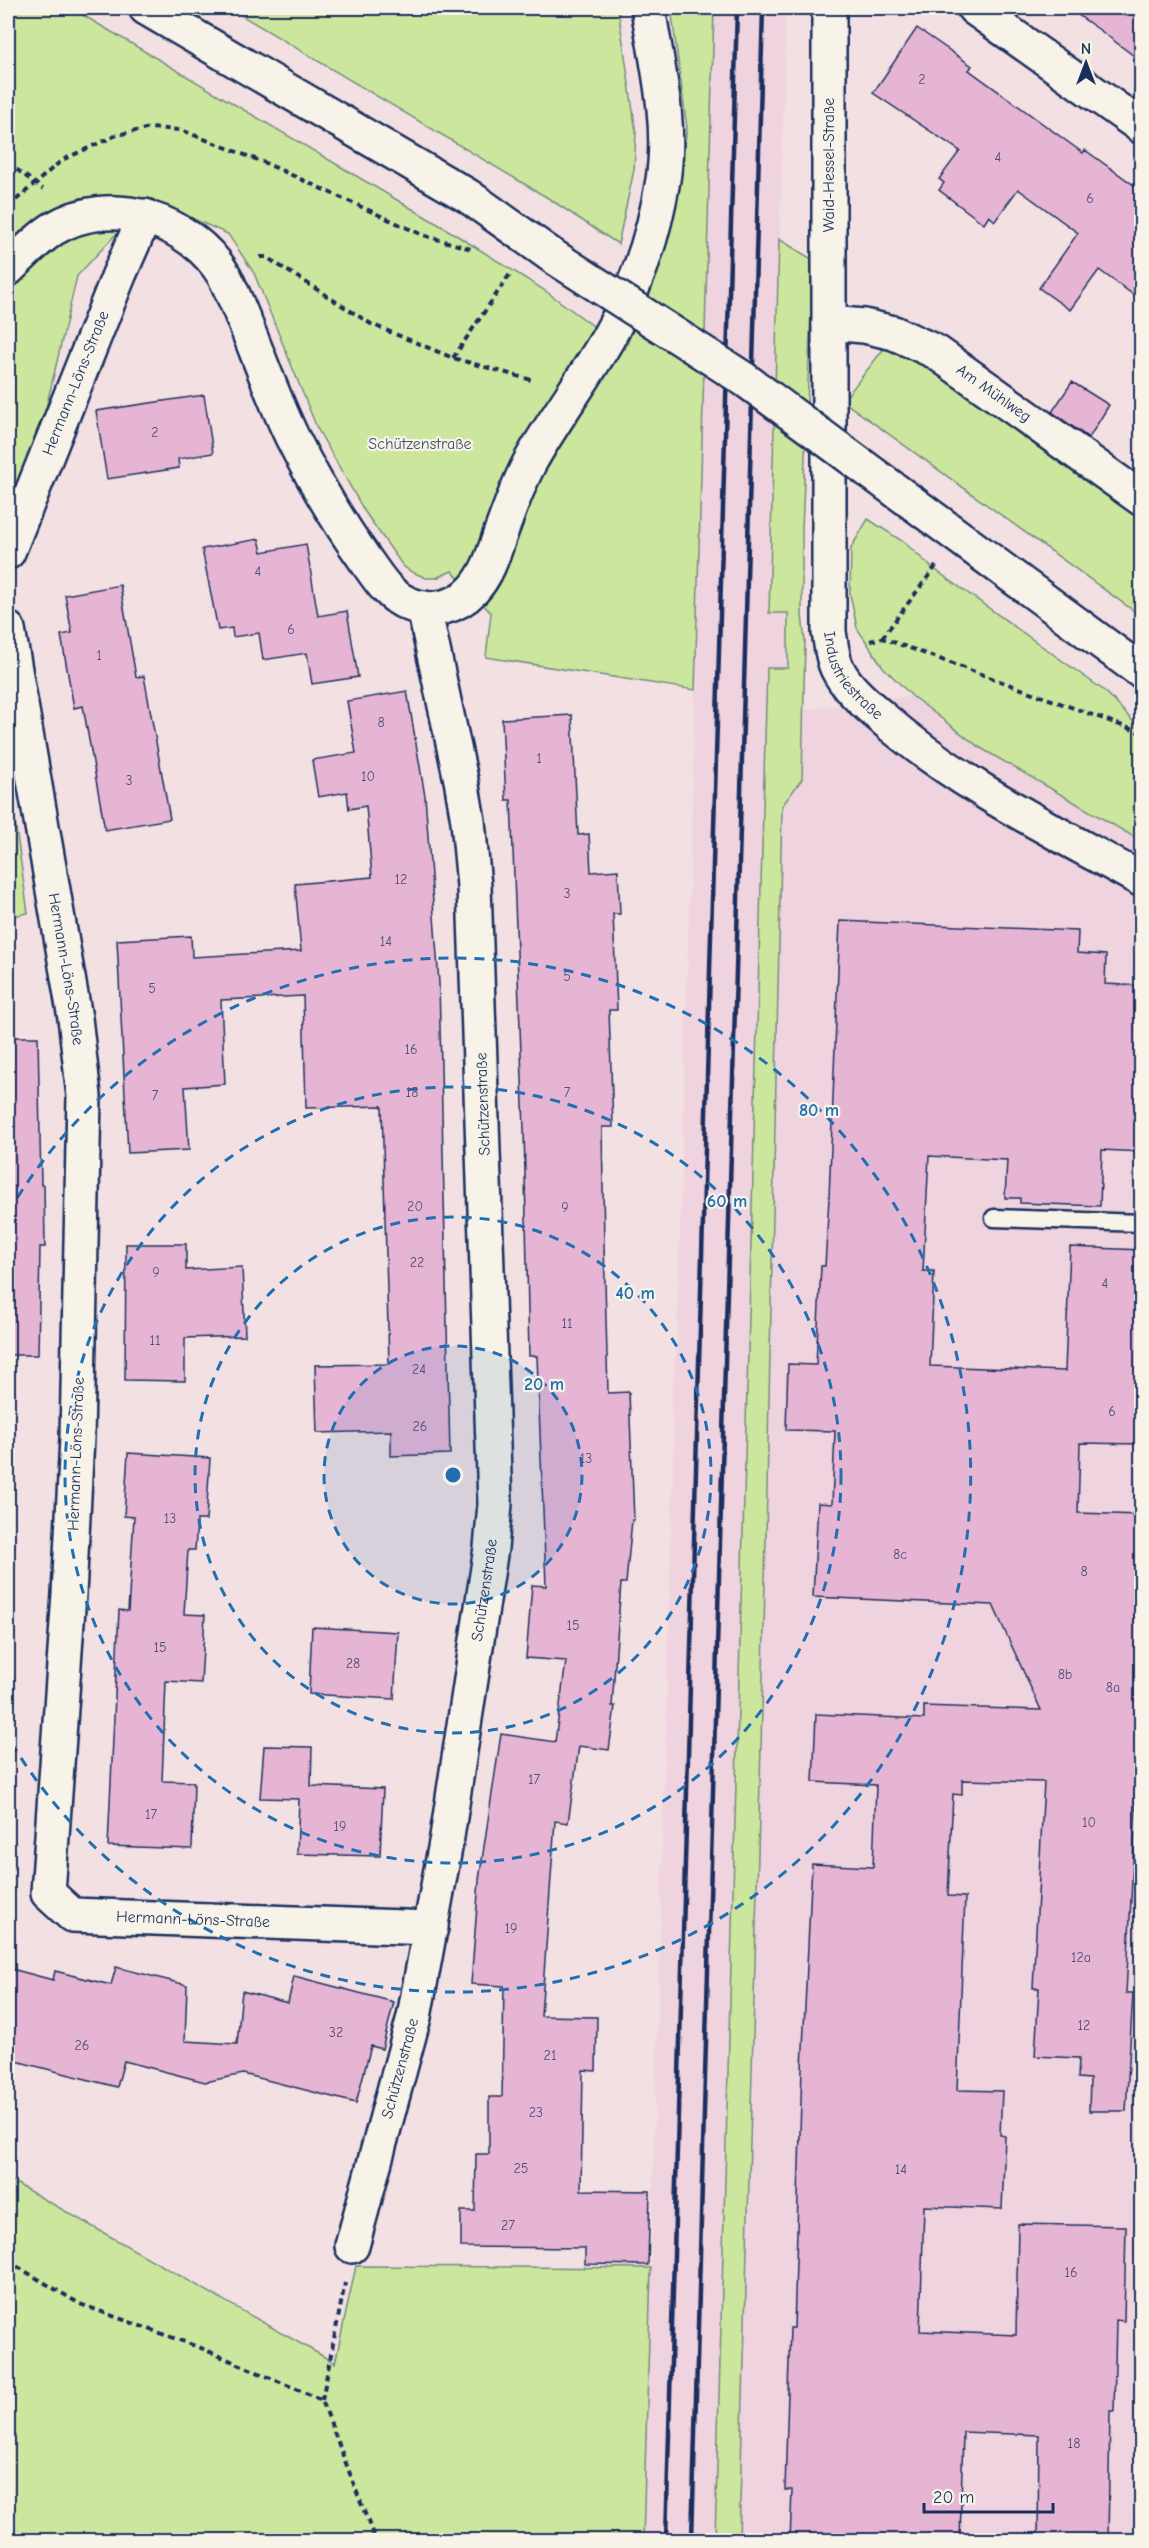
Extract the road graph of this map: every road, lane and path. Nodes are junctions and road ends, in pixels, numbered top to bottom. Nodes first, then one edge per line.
1 (146, 8) edge
2 (648, 8) edge
3 (829, 8) edge
4 (974, 8) edge
5 (1142, 127) edge
6 (8, 207) edge
7 (145, 216) junction
8 (478, 251) dead end
9 (218, 264) junction
10 (8, 269) edge
11 (511, 272) dead end
12 (829, 323) junction
13 (453, 358) junction
14 (573, 395) junction
15 (1142, 499) edge
16 (8, 552) edge
17 (932, 571) dead end
18 (424, 608) junction
19 (8, 629) edge
20 (882, 638) junction
21 (832, 651) junction
22 (1142, 672) edge
23 (1142, 733) edge
24 (1142, 880) edge
25 (994, 1218) dead end
26 (1142, 1223) edge
27 (431, 1928) junction
28 (352, 2246) joint
29 (8, 2262) edge
30 (322, 2400) junction
31 (375, 2541) edge

1 - 22 street, bridge
2 - 14 street
3 - 12 street, Waid-Hessel-Straße
4 - 5 street
6 - 8 path
7 - 9 street
7 - 10 street
7 - 16 street, Hermann-Löns-Straße
9 - 13 path
9 - 18 street
11 - 13 path
12 - 15 street, Am Mühlweg
12 - 21 street, Industriestraße
13 - 14 path
14 - 18 street
17 - 20 path
18 - 27 street, Schützenstraße
19 - 27 street, Hermann-Löns-Straße
20 - 21 path
20 - 23 path
21 - 24 street, Industriestraße
25 - 26 lane
27 - 28 street, Schützenstraße
28 - 30 path
29 - 30 path
30 - 31 path

